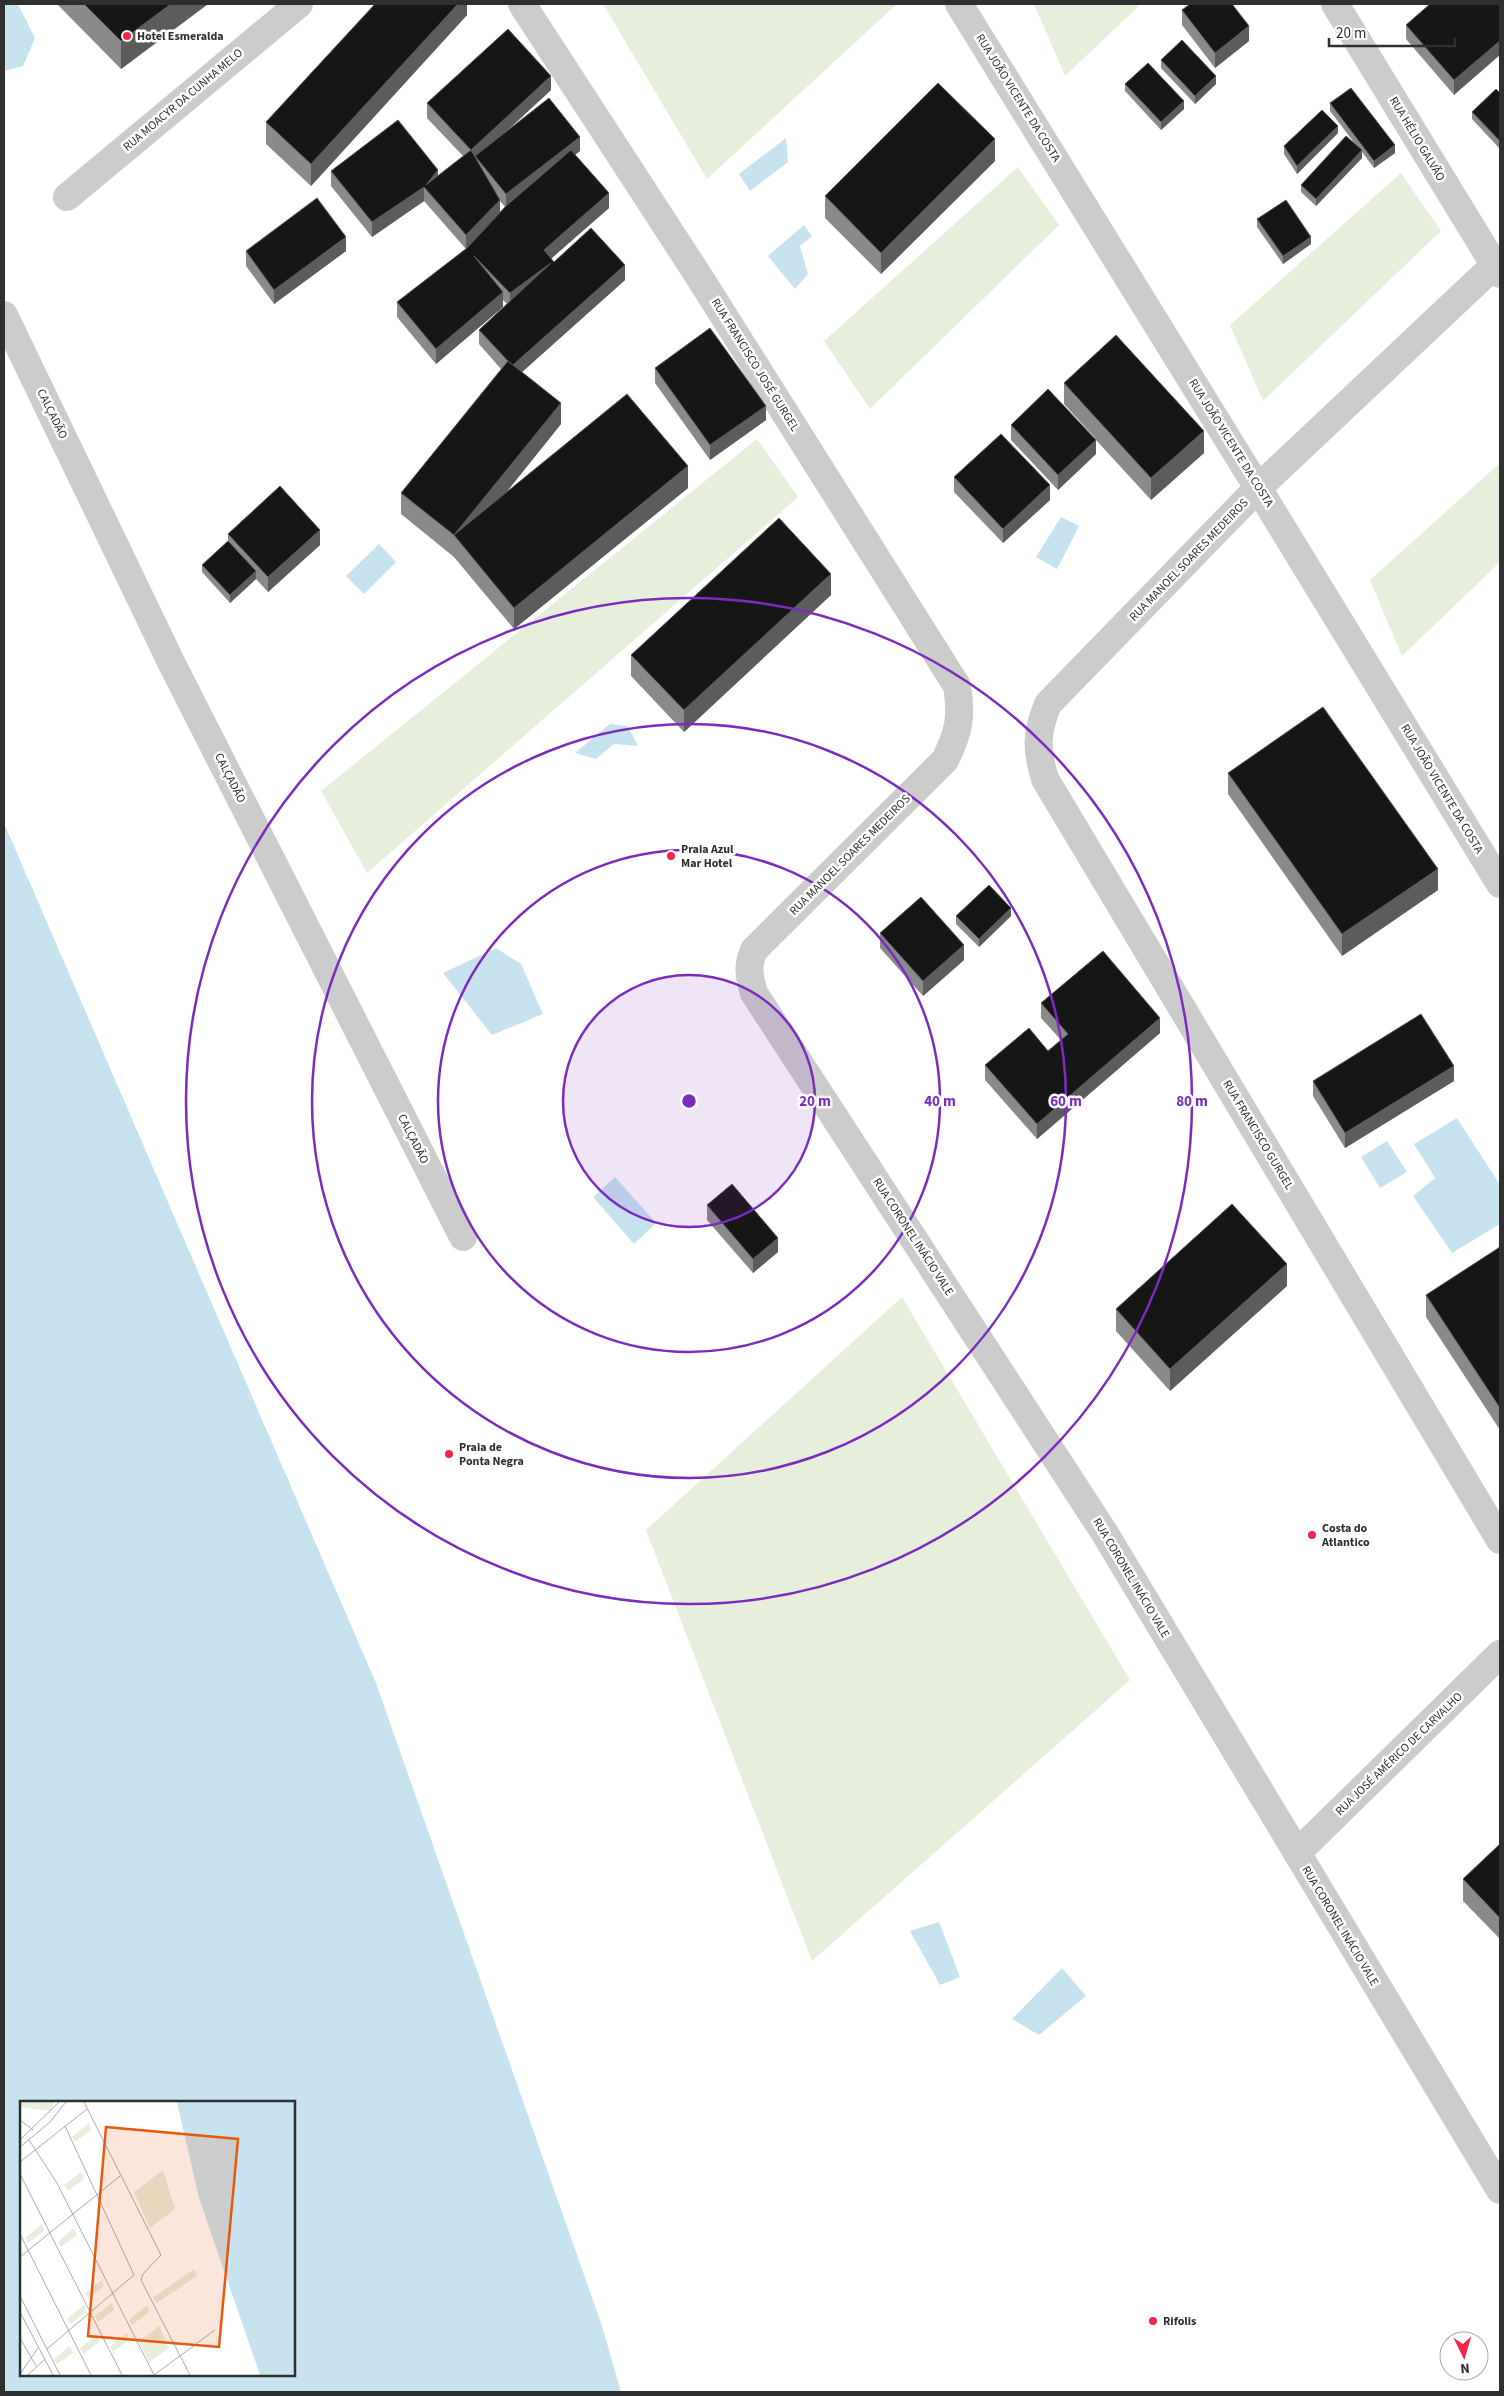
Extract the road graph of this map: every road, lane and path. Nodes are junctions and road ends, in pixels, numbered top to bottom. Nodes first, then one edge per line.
1 (299, 4) edge
2 (522, 4) edge
3 (959, 4) edge
4 (1335, 4) edge
5 (67, 197) dead end
6 (1498, 266) edge
7 (4, 315) edge
8 (1258, 488) junction
9 (1040, 724) joint
10 (957, 736) joint
11 (1500, 884) edge
12 (748, 976) joint
13 (463, 1237) dead end
14 (1500, 1540) edge
15 (1500, 1654) edge
16 (1297, 1853) junction
17 (1500, 2190) edge

1 - 5 street, RUA MOACYR DA CUNHA MELO
2 - 10 street, RUA FRANCISCO JOSÉ GURGEL
3 - 8 street, RUA JOÃO VICENTE DA COSTA
4 - 6 street, RUA HÉLIO GALVÃO
6 - 8 street, RUA MANOEL SOARES MEDEIROS
7 - 13 street, CALÇADÃO
8 - 9 street, RUA MANOEL SOARES MEDEIROS
8 - 11 street, RUA JOÃO VICENTE DA COSTA
9 - 14 street, RUA FRANCISCO GURGEL
10 - 12 street, RUA MANOEL SOARES MEDEIROS
12 - 16 street, RUA CORONEL INÁCIO VALE
15 - 16 street, RUA JOSÉ AMÉRICO DE CARVALHO
16 - 17 street, RUA CORONEL INÁCIO VALE

